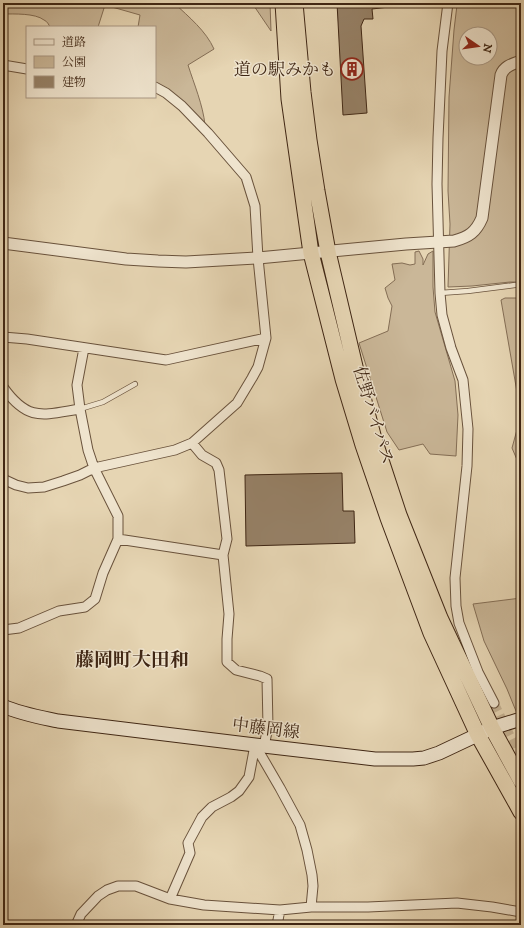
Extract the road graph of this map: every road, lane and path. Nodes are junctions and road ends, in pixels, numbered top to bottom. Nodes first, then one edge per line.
1 (283, 3) edge
2 (295, 3) edge
3 (448, 3) edge
4 (521, 61) edge
5 (3, 64) edge
6 (26, 70) edge
7 (156, 88) edge
8 (440, 242) junction
9 (3, 243) edge
10 (328, 252) junction
11 (311, 253) junction
12 (258, 258) junction
13 (521, 285) edge
14 (440, 293) junction
15 (3, 336) edge
16 (266, 338) junction
17 (84, 348) junction
18 (135, 384) dead end
19 (3, 387) edge
20 (80, 408) junction
21 (192, 443) junction
22 (94, 468) junction
23 (3, 480) edge
24 (118, 540) junction
25 (223, 555) junction
26 (3, 630) edge
27 (494, 703) tunnel mouth
28 (3, 706) edge
29 (521, 719) edge
30 (485, 732) junction
31 (259, 746) junction
32 (521, 781) edge
33 (521, 812) edge
34 (170, 899) junction
35 (311, 907) junction
36 (280, 910) junction
37 (521, 912) edge
38 (76, 925) edge
39 (277, 925) edge

1 - 11 highway, 佐野バイパス
2 - 10 highway, 佐野バイパス
3 - 8 street
4 - 8 street
5 - 6 street
7 - 12 street
8 - 10 street
8 - 14 street
9 - 12 street
10 - 11 street
10 - 30 highway, 佐野バイパス
11 - 12 street
11 - 30 highway, 佐野バイパス
12 - 16 street
13 - 14 lane
14 - 27 street
15 - 17 street
16 - 17 street
16 - 21 street
17 - 20 street
18 - 20 lane
19 - 20 street
20 - 22 street
21 - 22 street
21 - 25 street
22 - 23 street
22 - 24 street
24 - 25 street
24 - 26 street
25 - 31 street
28 - 31 main road, 中藤岡線
29 - 30 main road, 中藤岡線
30 - 31 main road, 中藤岡線
30 - 32 highway, 佐野バイパス
30 - 33 highway, 佐野バイパス
31 - 34 street
31 - 35 street
34 - 36 street
34 - 38 street
35 - 36 street
35 - 37 street
36 - 39 street

